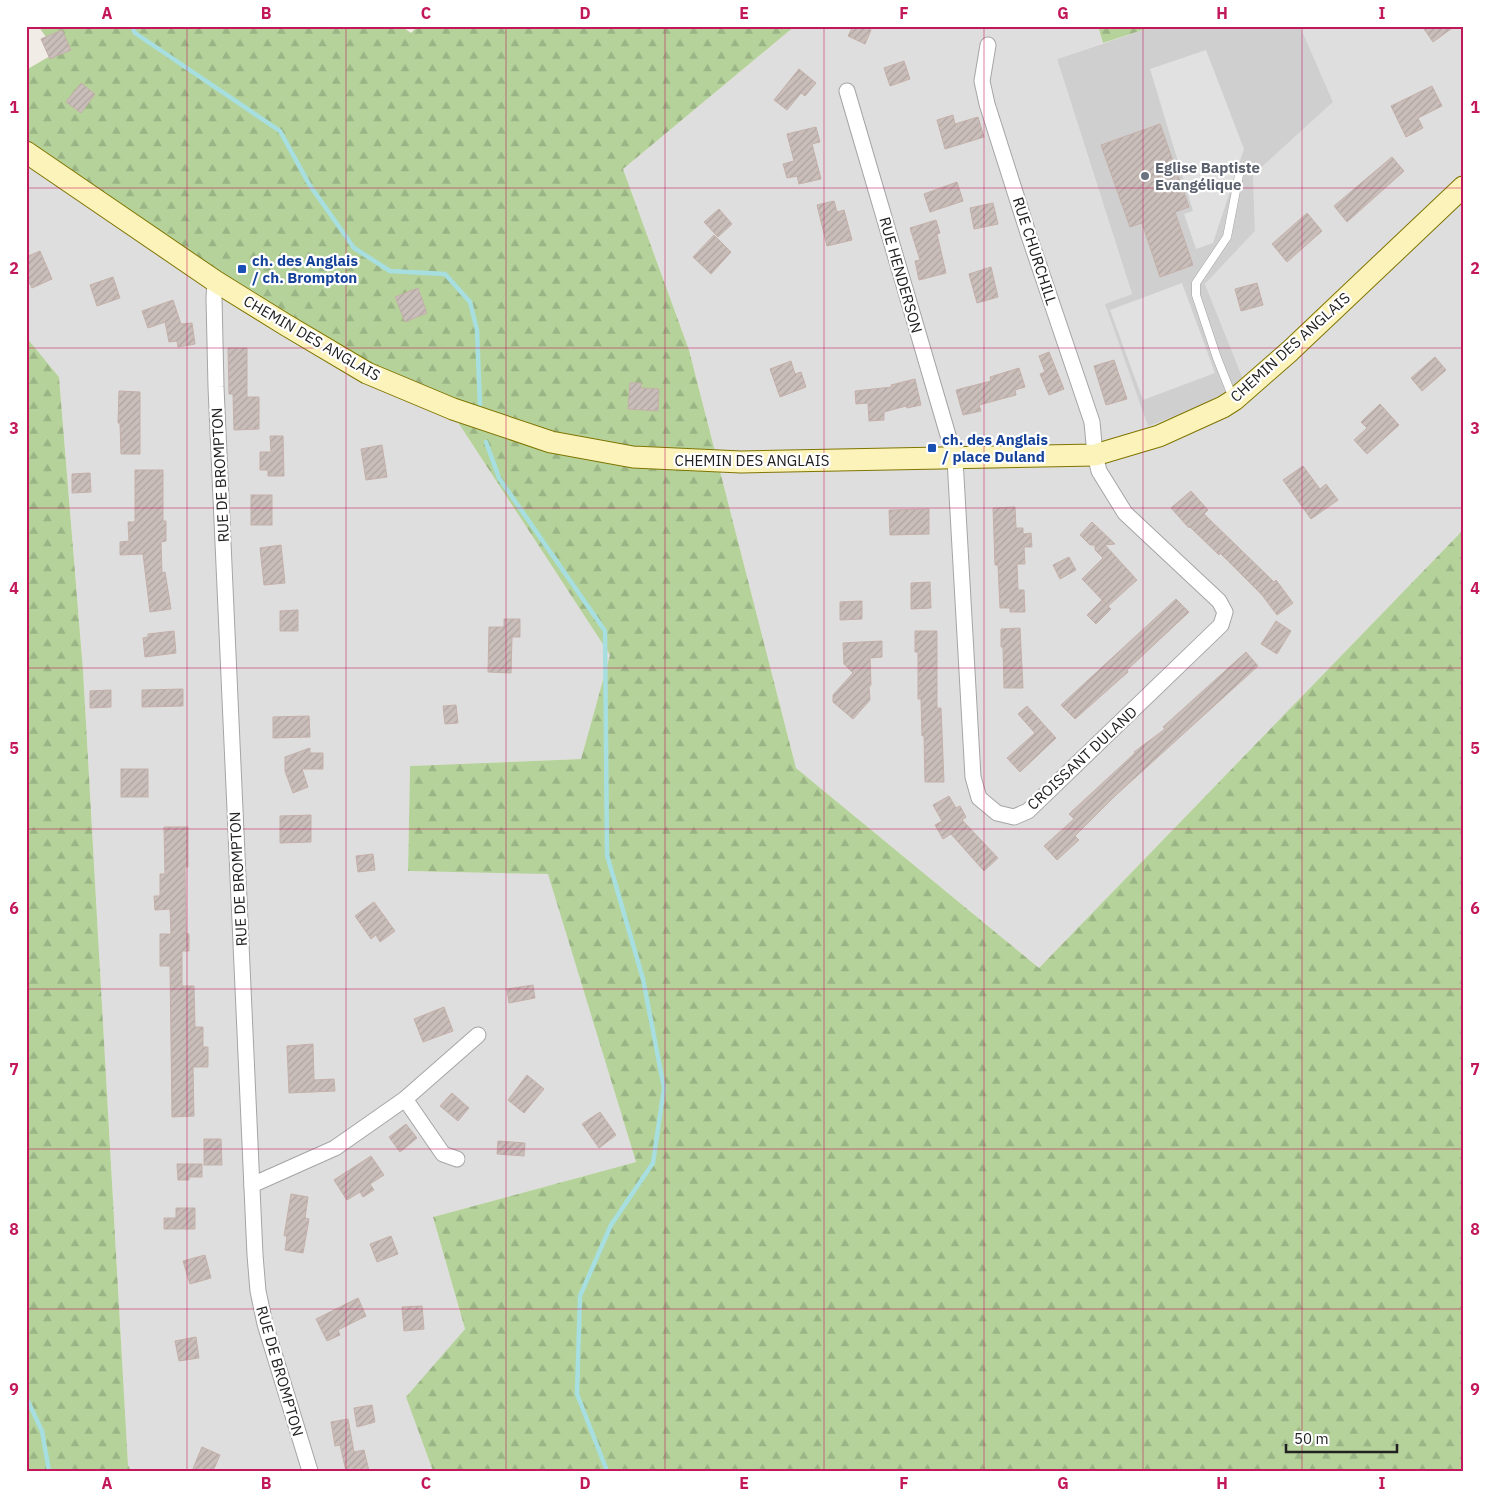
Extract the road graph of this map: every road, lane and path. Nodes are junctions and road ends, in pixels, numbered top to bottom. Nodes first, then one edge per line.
1 (988, 45) dead end
2 (847, 91) dead end
3 (26, 152) edge
4 (1240, 170) dead end
5 (1463, 187) edge
6 (215, 280) junction
7 (1234, 400) junction
8 (1095, 456) junction
9 (955, 459) junction
10 (478, 1035) dead end
11 (405, 1099) junction
12 (457, 1159) dead end
13 (252, 1185) junction
14 (310, 1471) edge

1 - 8 street, RUE CHURCHILL
2 - 9 street, RUE HENDERSON
3 - 6 street, CHEMIN DES ANGLAIS
4 - 7 lane
5 - 7 street, CHEMIN DES ANGLAIS
6 - 9 street, CHEMIN DES ANGLAIS
6 - 13 street, RUE DE BROMPTON
7 - 8 street, CHEMIN DES ANGLAIS
8 - 9 street, CHEMIN DES ANGLAIS
8 - 9 street, CROISSANT DULAND
10 - 11 street
11 - 12 street
11 - 13 street
13 - 14 street, RUE DE BROMPTON

